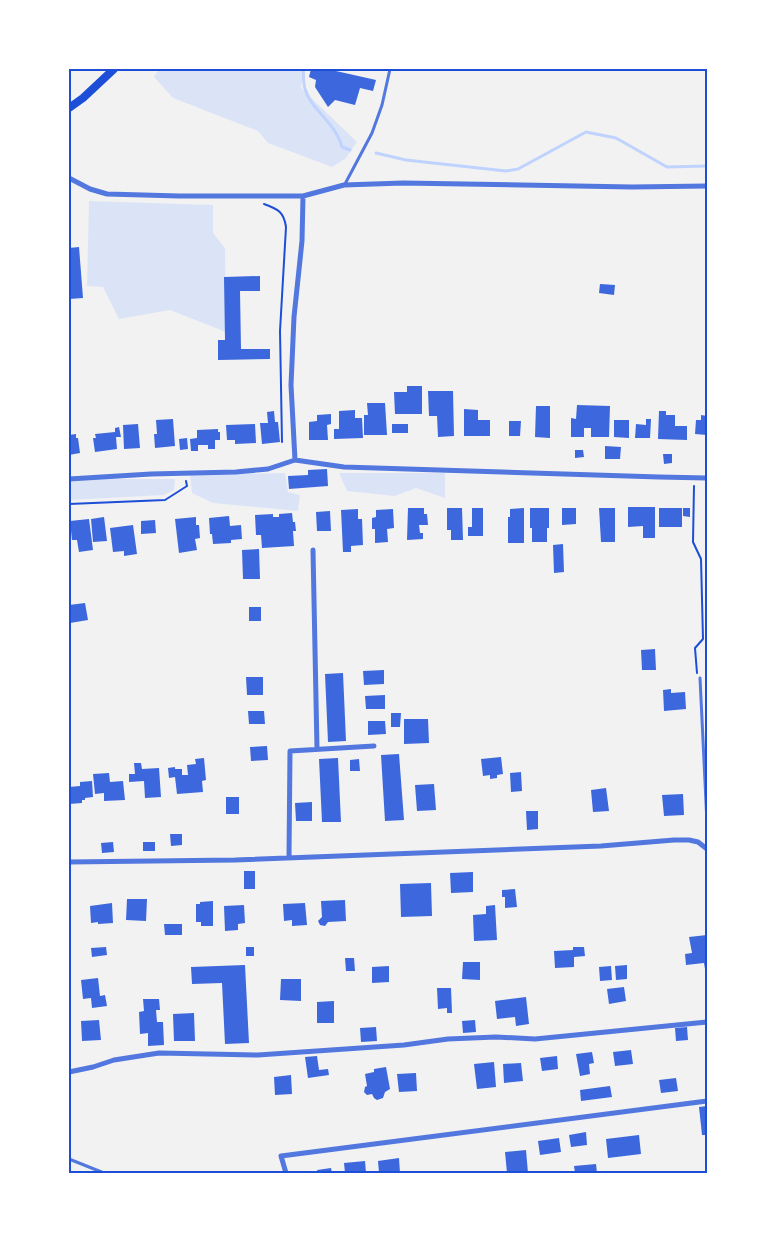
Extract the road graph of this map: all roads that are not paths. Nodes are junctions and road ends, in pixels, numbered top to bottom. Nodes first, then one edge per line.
1 (114, 69) edge
2 (390, 69) edge
3 (69, 108) edge
4 (69, 178) edge
5 (344, 185) junction
6 (707, 186) edge
7 (303, 196) junction
8 (295, 460) junction
9 (69, 478) edge
10 (707, 478) edge
11 (313, 550) dead end
12 (700, 678) road end
13 (374, 747) dead end
14 (317, 749) junction
15 (707, 823) edge
16 (707, 849) edge
17 (289, 858) junction
18 (69, 862) edge
19 (707, 1022) edge
20 (69, 1072) edge
21 (707, 1101) edge
22 (69, 1159) edge
23 (105, 1173) edge
24 (286, 1173) edge

1 - 3 main road
2 - 5 lane
4 - 7 street
5 - 6 street
5 - 7 street
7 - 8 street
8 - 9 street
8 - 10 street
11 - 14 street
12 - 15 lane
13 - 14 street
14 - 17 street
16 - 17 street
17 - 18 street
19 - 20 street
21 - 24 street
22 - 23 lane

